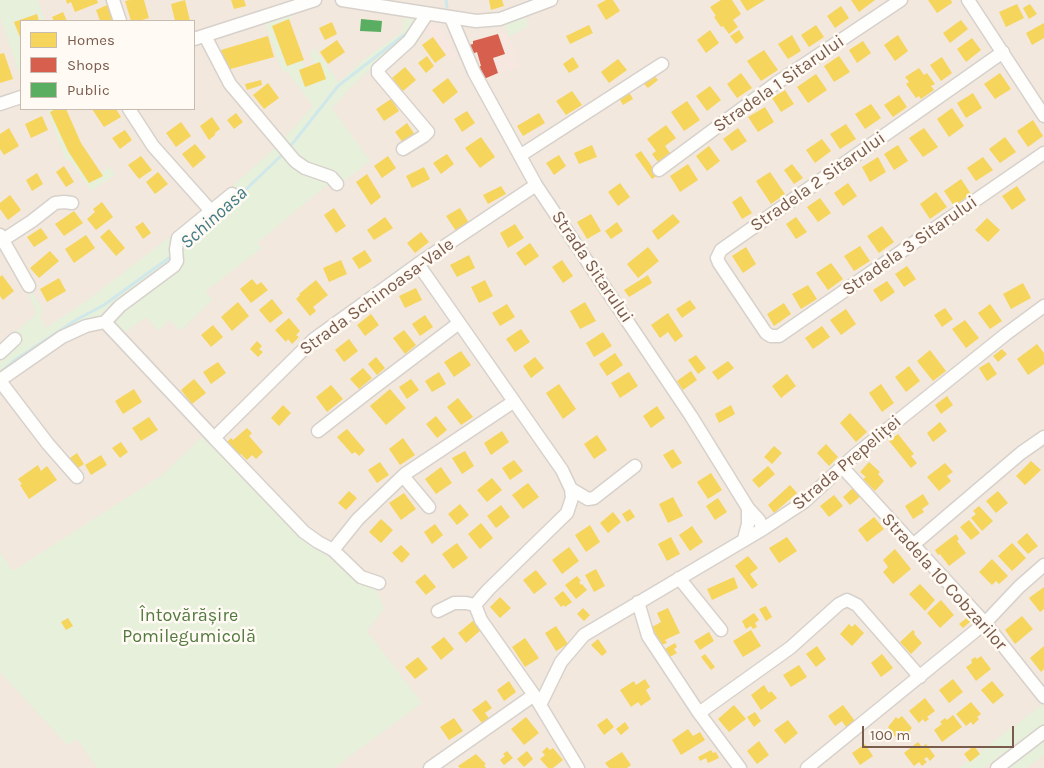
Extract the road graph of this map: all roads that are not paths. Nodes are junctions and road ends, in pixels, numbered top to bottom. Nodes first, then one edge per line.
1 (113, 0) edge
2 (316, 0) edge
3 (342, 0) edge
4 (551, 0) edge
5 (901, 0) edge
6 (973, 1) edge
7 (427, 14) junction
8 (451, 18) junction
9 (120, 20) edge
10 (199, 37) edge
11 (1003, 52) junction
12 (662, 64) dead end
13 (20, 97) edge
14 (0, 104) edge
15 (130, 110) edge
16 (1044, 116) edge
17 (403, 149) dead end
18 (1044, 153) edge
19 (521, 155) junction
20 (659, 170) dead end
21 (337, 184) dead end
22 (536, 185) junction
23 (232, 194) dead end
24 (72, 204) dead end
25 (211, 211) junction
26 (2, 238) edge
27 (418, 264) junction
28 (29, 286) dead end
29 (1044, 306) edge
30 (105, 322) junction
31 (459, 323) junction
32 (775, 337) joint
33 (15, 339) dead end
34 (0, 353) edge
35 (0, 380) edge
36 (513, 402) junction
37 (318, 431) dead end
38 (1044, 437) edge
39 (214, 438) junction
40 (635, 466) dead end
41 (843, 468) junction
42 (404, 476) junction
43 (77, 477) dead end
44 (571, 489) junction
45 (429, 508) dead end
46 (748, 508) junction
47 (763, 529) junction
48 (744, 539) junction
49 (913, 545) junction
50 (333, 550) junction
51 (1044, 565) edge
52 (679, 578) junction
53 (379, 583) dead end
54 (638, 602) junction
55 (475, 605) junction
56 (438, 611) dead end
57 (985, 623) junction
58 (721, 630) dead end
59 (920, 677) junction
60 (1044, 697) edge
61 (537, 700) junction
62 (699, 713) junction
63 (1044, 732) edge
64 (430, 768) edge
65 (578, 768) edge
66 (740, 768) edge
67 (807, 768) edge
68 (997, 768) edge

1 - 9 street
2 - 10 street
3 - 7 street
4 - 8 street
5 - 20 street, Stradela 1 Sitarului
6 - 11 street
7 - 8 street
7 - 17 street
8 - 19 street, Strada Sitarului
10 - 21 street
11 - 16 street
11 - 32 street, Stradela 2 Sitarului
12 - 19 street
13 - 14 street
15 - 25 street
18 - 32 street, Stradela 3 Sitarului
19 - 22 street, Strada Sitarului
22 - 27 street, Strada Schinoasa-Vale
22 - 46 street, Strada Sitarului
23 - 25 street
24 - 26 street
25 - 30 street
26 - 28 street
27 - 31 street
27 - 39 street, Strada Schinoasa-Vale
29 - 41 street, Strada Prepeliței
30 - 35 street
30 - 39 street
31 - 36 street
31 - 37 street
33 - 34 street
35 - 43 street
36 - 42 street
36 - 44 street
38 - 49 street
39 - 50 street
40 - 44 street
41 - 47 street, Strada Prepeliței
41 - 49 street, Stradela 10 Cobzarilor
42 - 45 street
42 - 50 street
44 - 55 street
46 - 47 street, Strada Sitarului
46 - 48 street
47 - 48 street, Strada Prepeliței
48 - 52 street, Strada Prepeliței
49 - 57 street, Stradela 10 Cobzarilor
50 - 53 street
51 - 57 street
52 - 54 street, Strada Prepeliței
52 - 58 street
54 - 61 street, Strada Prepeliței
54 - 62 street
55 - 56 street
55 - 61 street
57 - 59 street
57 - 60 street, Stradela 10 Cobzarilor
59 - 62 street
59 - 67 street
61 - 64 street, Strada Prepeliței
61 - 65 street
62 - 66 street
63 - 68 street

